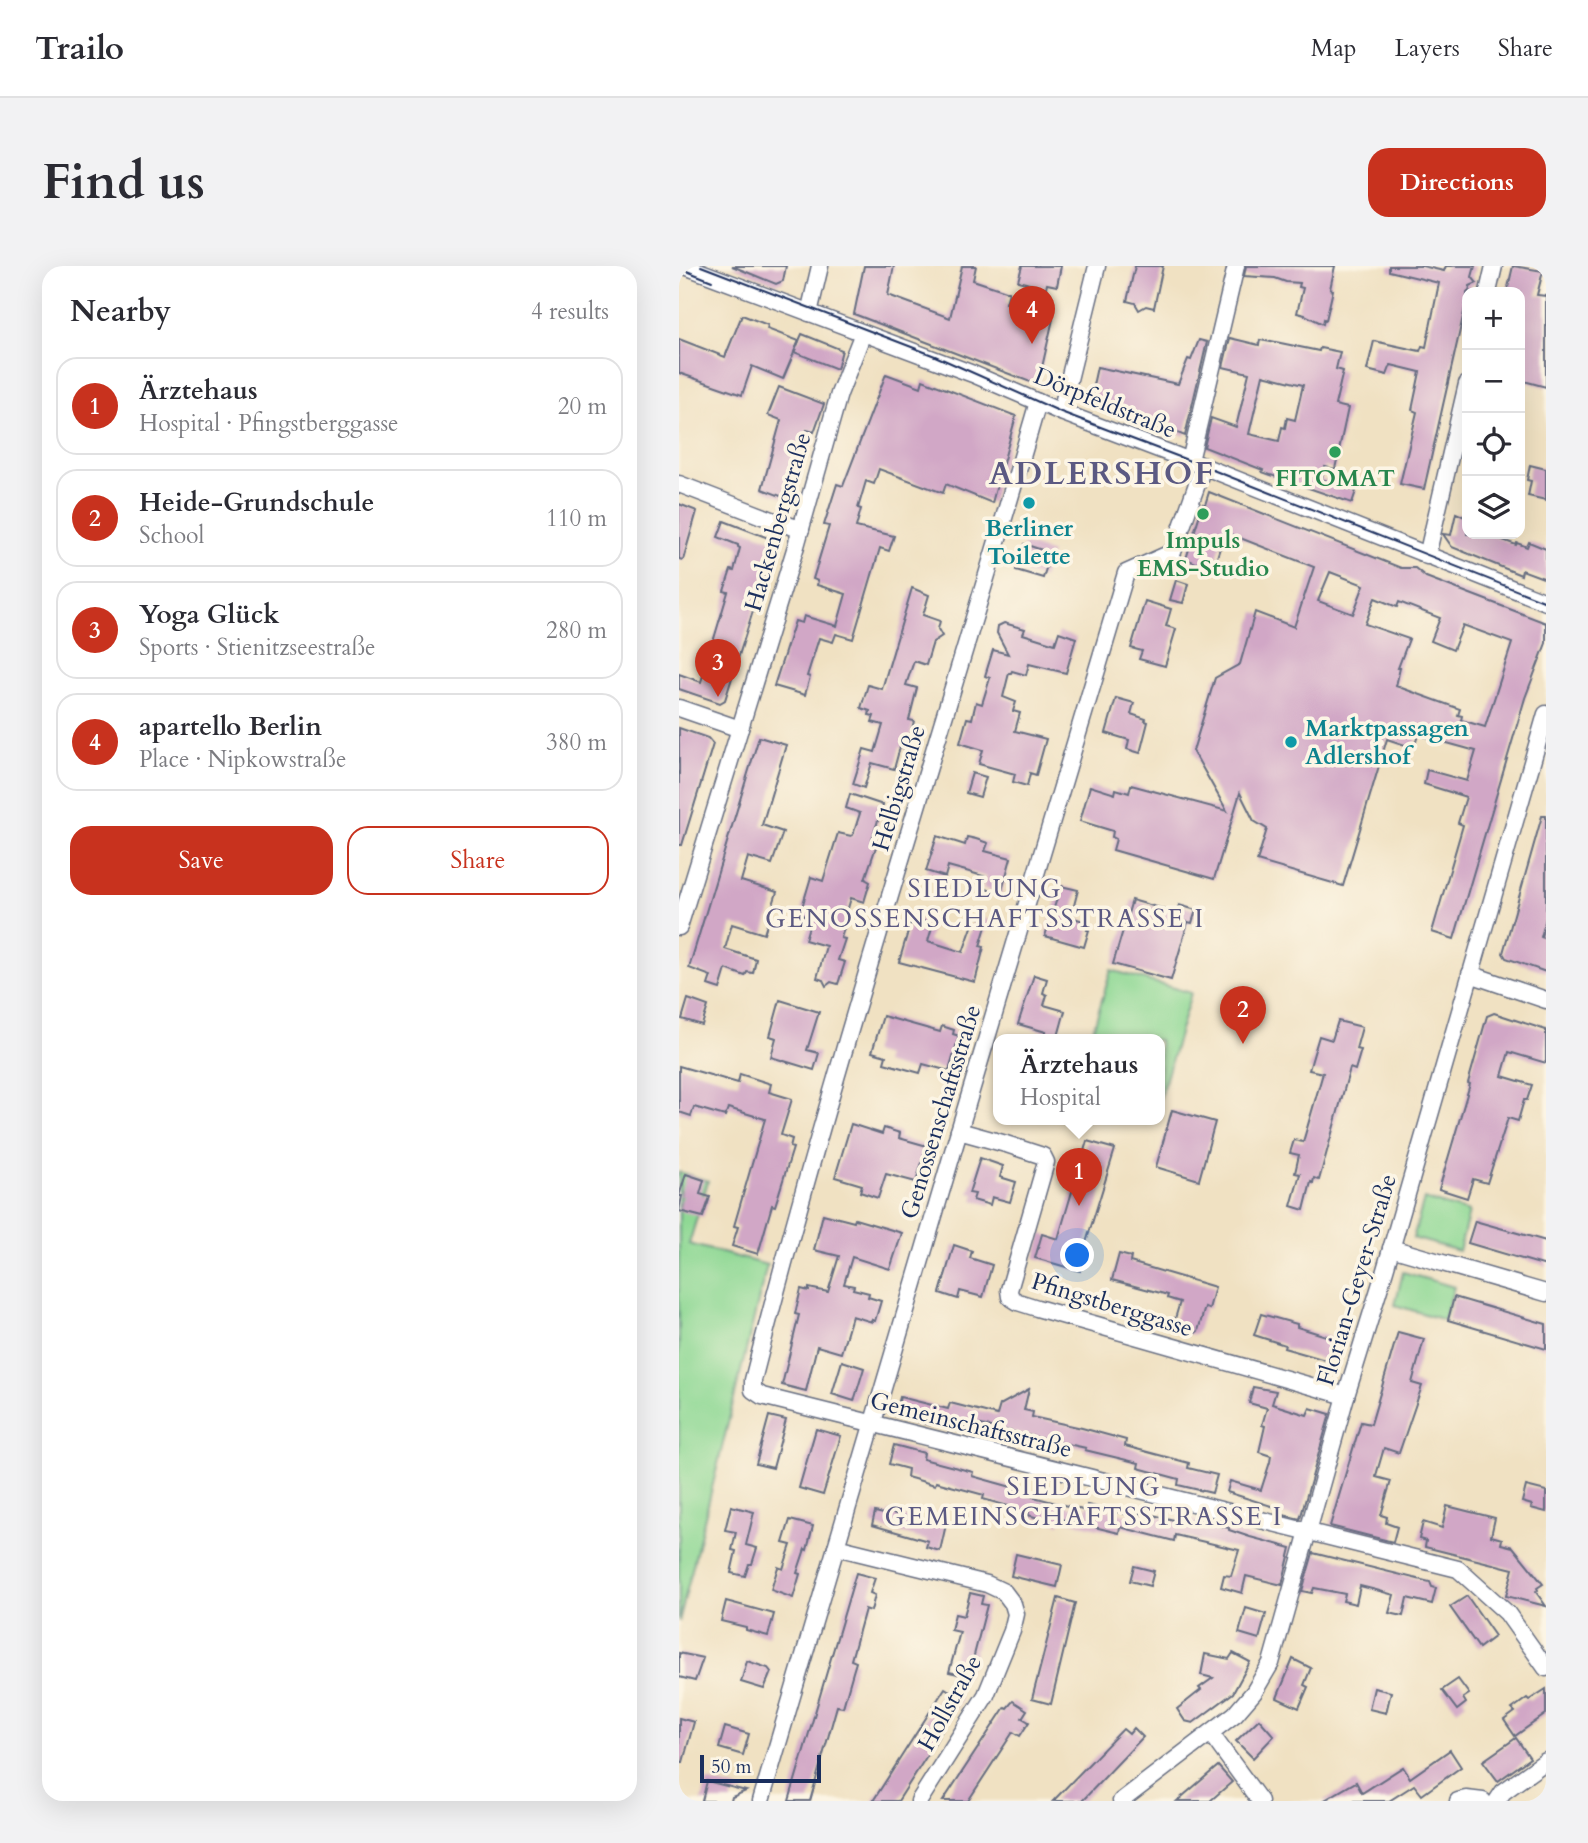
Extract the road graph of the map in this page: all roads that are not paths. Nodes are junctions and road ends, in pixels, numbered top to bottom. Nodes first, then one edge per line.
1 (685, 266) edge
2 (820, 266) edge
3 (1097, 266) edge
4 (1236, 266) edge
5 (1494, 266) edge
6 (1489, 287) edge
7 (809, 313) junction
8 (863, 332) junction
9 (1038, 402) junction
10 (1462, 406) edge
11 (1061, 412) junction
12 (1197, 464) junction
13 (679, 484) edge
14 (801, 529) junction
15 (1427, 556) junction
16 (1546, 602) edge
17 (679, 708) edge
18 (1546, 714) edge
19 (740, 729) junction
20 (679, 925) edge
21 (1470, 974) junction
22 (1546, 1000) edge
23 (958, 1131) junction
24 (1391, 1248) junction
25 (1546, 1293) edge
26 (753, 1390) joint
27 (1346, 1396) junction
28 (871, 1425) junction
29 (1307, 1531) junction
30 (836, 1548) junction
31 (1546, 1668) edge
32 (1210, 1734) junction
33 (1546, 1761) edge
34 (761, 1801) edge
35 (919, 1801) edge
36 (1121, 1801) edge
37 (1260, 1801) edge
38 (1458, 1801) edge
39 (1483, 1801) edge
40 (1497, 1801) edge

1 - 7 street, Dörpfeldstraße
2 - 7 street
3 - 11 street
4 - 12 street, Genossenschaftsstraße
5 - 6 street
7 - 8 street, Dörpfeldstraße
8 - 9 street, Dörpfeldstraße
8 - 14 street, Hackenbergstraße
9 - 11 street, Dörpfeldstraße
9 - 26 street, Helbigstraße
10 - 15 street
11 - 12 street, Dörpfeldstraße
12 - 15 street, Dörpfeldstraße
12 - 23 street, Genossenschaftsstraße
13 - 14 street
14 - 19 street, Hackenbergstraße
15 - 16 street, Dörpfeldstraße
17 - 19 street
18 - 21 street, Florian-Geyer-Straße
19 - 20 street, Hackenbergstraße
21 - 22 street
21 - 24 street, Florian-Geyer-Straße
23 - 27 street, Pfingstberggasse
23 - 28 street, Genossenschaftsstraße
24 - 25 street
24 - 27 street, Florian-Geyer-Straße
26 - 28 street, Gemeinschaftsstraße
27 - 29 street, Florian-Geyer-Straße
28 - 29 street, Gemeinschaftsstraße
28 - 30 street, Genossenschaftsstraße
29 - 31 street, Gemeinschaftsstraße
29 - 32 street, Florian-Geyer-Straße
30 - 34 street, Genossenschaftsstraße
30 - 35 street, Hollstraße
32 - 36 street, Florian-Geyer-Straße
32 - 37 street
33 - 40 street
38 - 39 street

